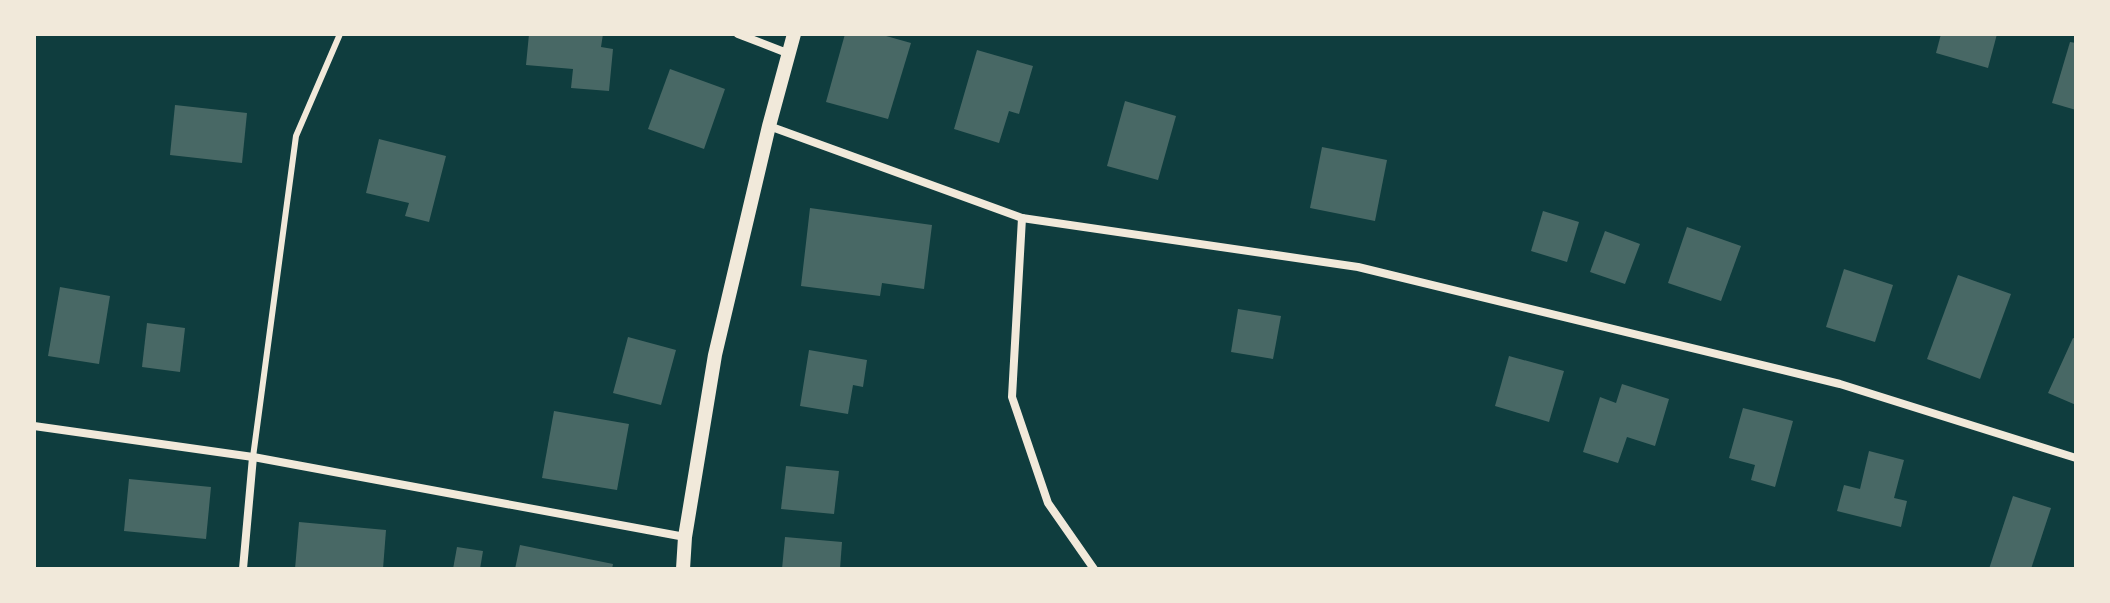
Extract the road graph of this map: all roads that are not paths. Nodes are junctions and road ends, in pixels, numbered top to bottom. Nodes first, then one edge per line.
1 (340, 34) edge
2 (738, 34) edge
3 (794, 34) edge
4 (787, 53) junction
5 (769, 126) junction
6 (1022, 218) junction
7 (34, 426) edge
8 (253, 457) junction
9 (2076, 458) edge
10 (685, 537) junction
11 (243, 569) edge
12 (683, 569) edge
13 (1094, 569) edge

1 - 8 lane
2 - 4 street
3 - 4 street
4 - 5 street
5 - 6 street
5 - 10 street
6 - 9 street
6 - 13 street
7 - 8 street
8 - 10 street
8 - 11 street
10 - 12 street

